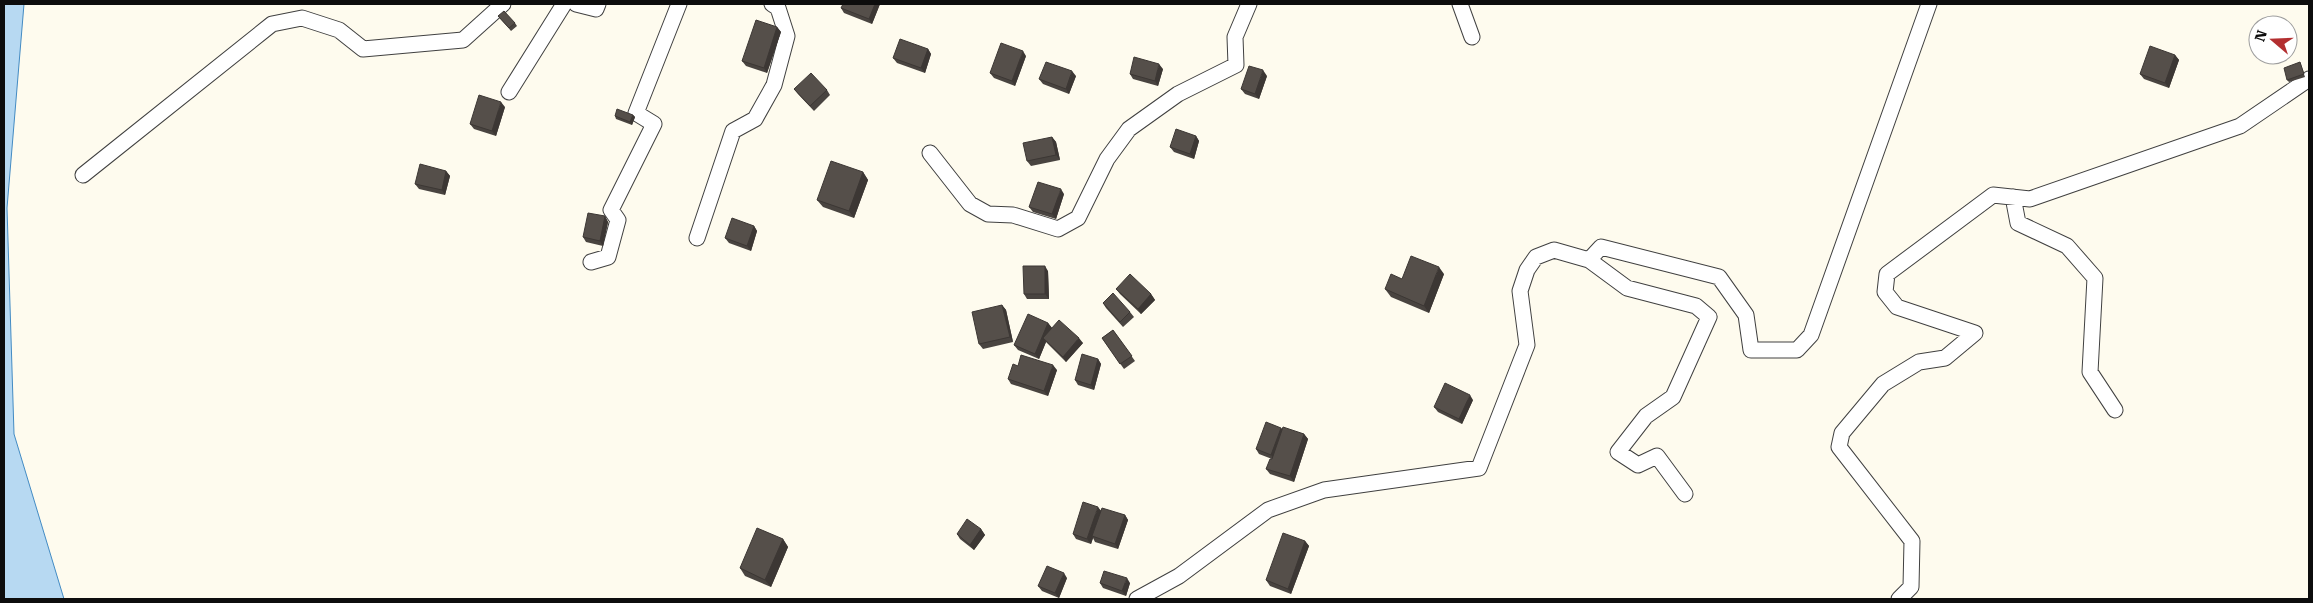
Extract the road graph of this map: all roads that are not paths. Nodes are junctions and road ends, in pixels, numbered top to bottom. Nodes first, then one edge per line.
1 (503, 4) edge
2 (564, 4) edge
3 (576, 4) edge
4 (598, 4) edge
5 (679, 4) edge
6 (1249, 4) edge
7 (1460, 4) edge
8 (1928, 4) edge
9 (778, 5) edge
10 (1472, 37) dead end
11 (2309, 79) edge
12 (509, 92) dead end
13 (930, 153) dead end
14 (83, 175) dead end
15 (2013, 197) junction
16 (697, 238) dead end
17 (1589, 260) junction
18 (591, 262) dead end
19 (2115, 410) dead end
20 (1685, 494) dead end
21 (1137, 599) edge
22 (1899, 599) edge

1 - 14 street
2 - 12 street
3 - 4 street
5 - 18 street
6 - 13 street
7 - 10 street
8 - 17 street
9 - 16 street
11 - 15 street
15 - 19 street
15 - 22 street
17 - 20 street
17 - 21 street

